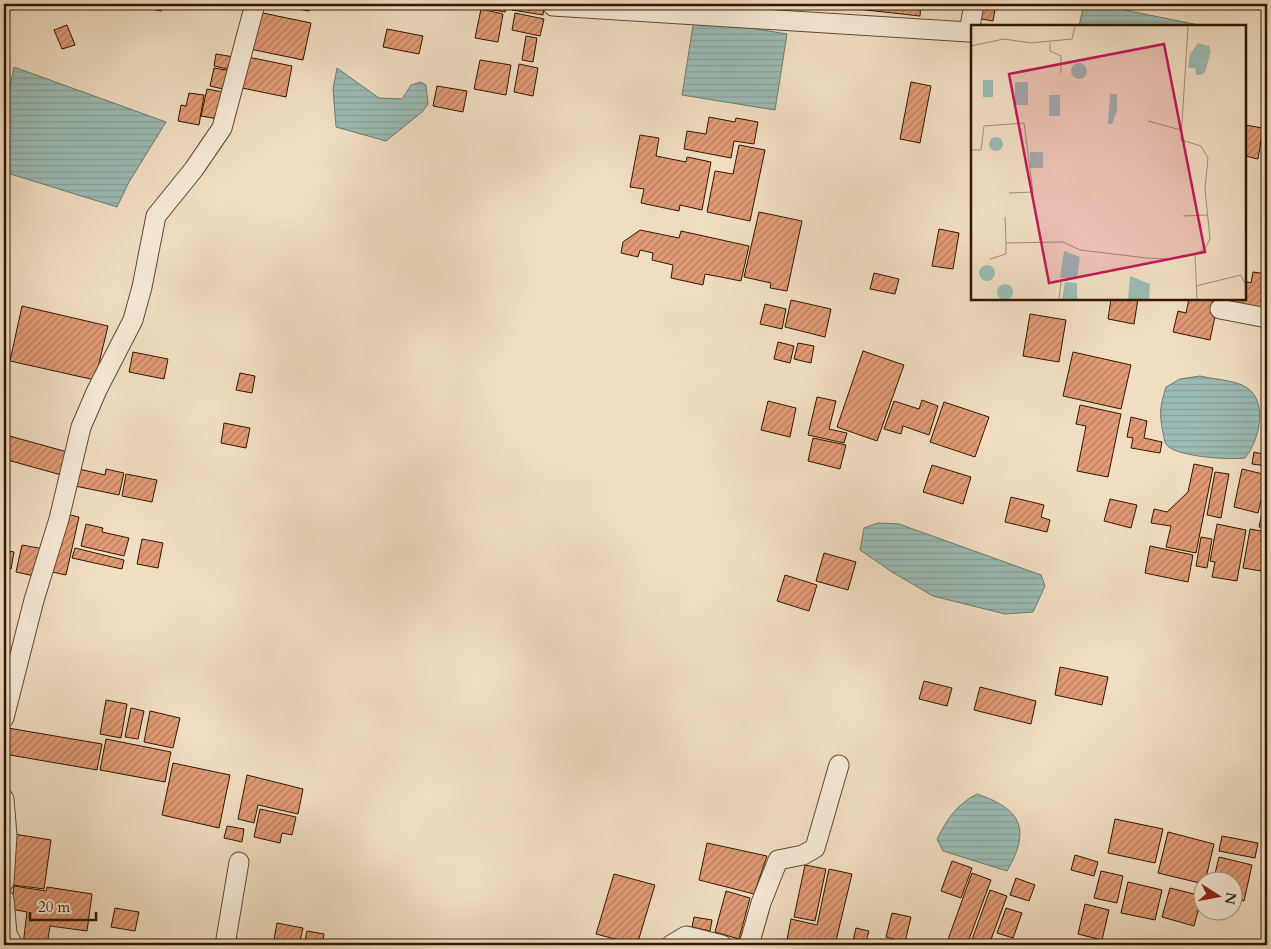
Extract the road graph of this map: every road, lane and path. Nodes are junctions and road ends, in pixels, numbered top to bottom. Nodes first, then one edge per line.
1 (255, 4) edge
2 (553, 4) edge
3 (974, 4) edge
4 (1220, 309) dead end
5 (1267, 318) edge
6 (4, 718) edge
7 (839, 765) dead end
8 (4, 799) edge
9 (239, 862) dead end
10 (4, 882) edge
11 (4, 899) edge
12 (13, 945) edge
13 (225, 945) edge
14 (670, 945) edge
15 (722, 945) edge
16 (750, 945) edge

1 - 6 street
2 - 3 street
4 - 5 street
7 - 16 street
8 - 10 street
9 - 13 street
11 - 12 street
14 - 15 street

